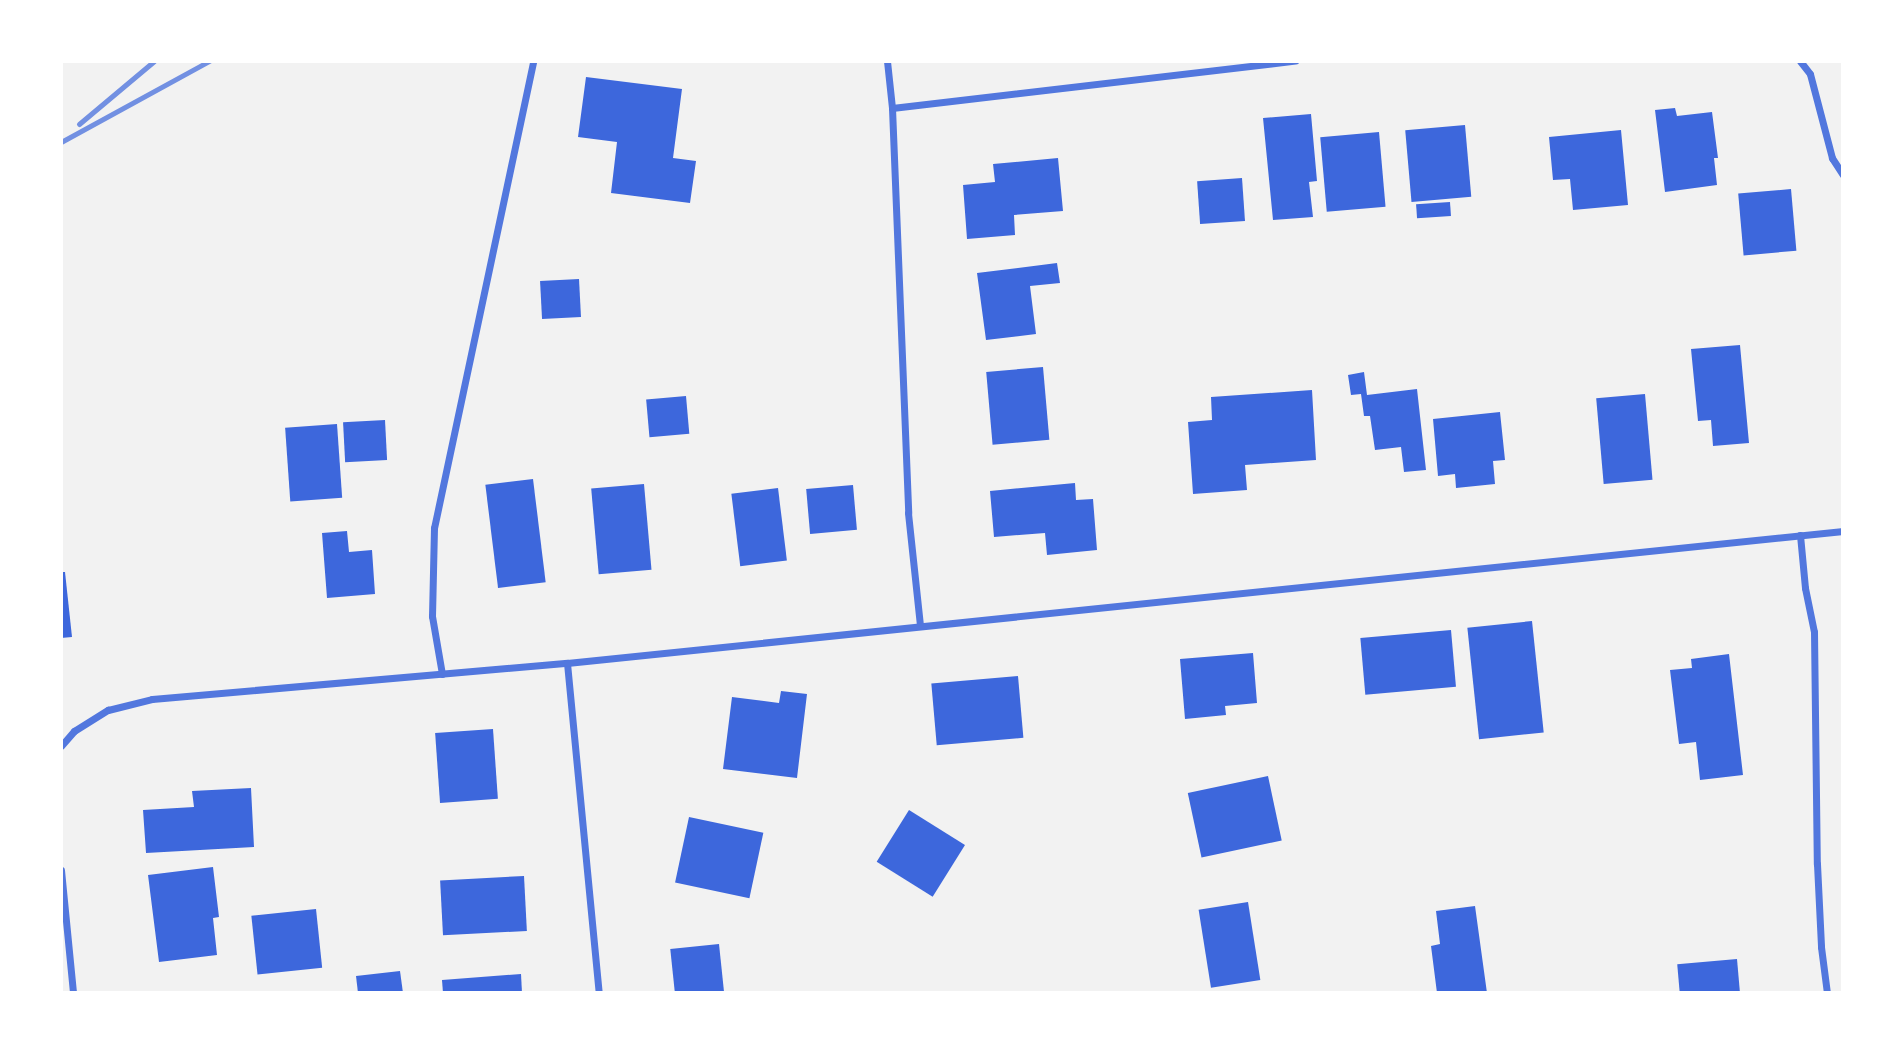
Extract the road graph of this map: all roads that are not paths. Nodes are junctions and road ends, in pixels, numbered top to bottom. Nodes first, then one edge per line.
1 (533, 61) edge
2 (887, 61) edge
3 (1295, 61) edge
4 (1800, 61) edge
5 (892, 108) junction
6 (1843, 176) edge
7 (1843, 531) edge
8 (1800, 535) junction
9 (920, 625) junction
10 (567, 663) junction
11 (442, 674) junction
12 (61, 747) edge
13 (61, 870) edge
14 (73, 993) edge
15 (599, 993) edge
16 (1827, 993) edge

1 - 11 street
2 - 5 street
3 - 5 street
4 - 6 street
5 - 9 street
7 - 8 street
8 - 9 street
8 - 16 street
9 - 10 street
10 - 11 street
10 - 15 street
11 - 12 street
13 - 14 street

